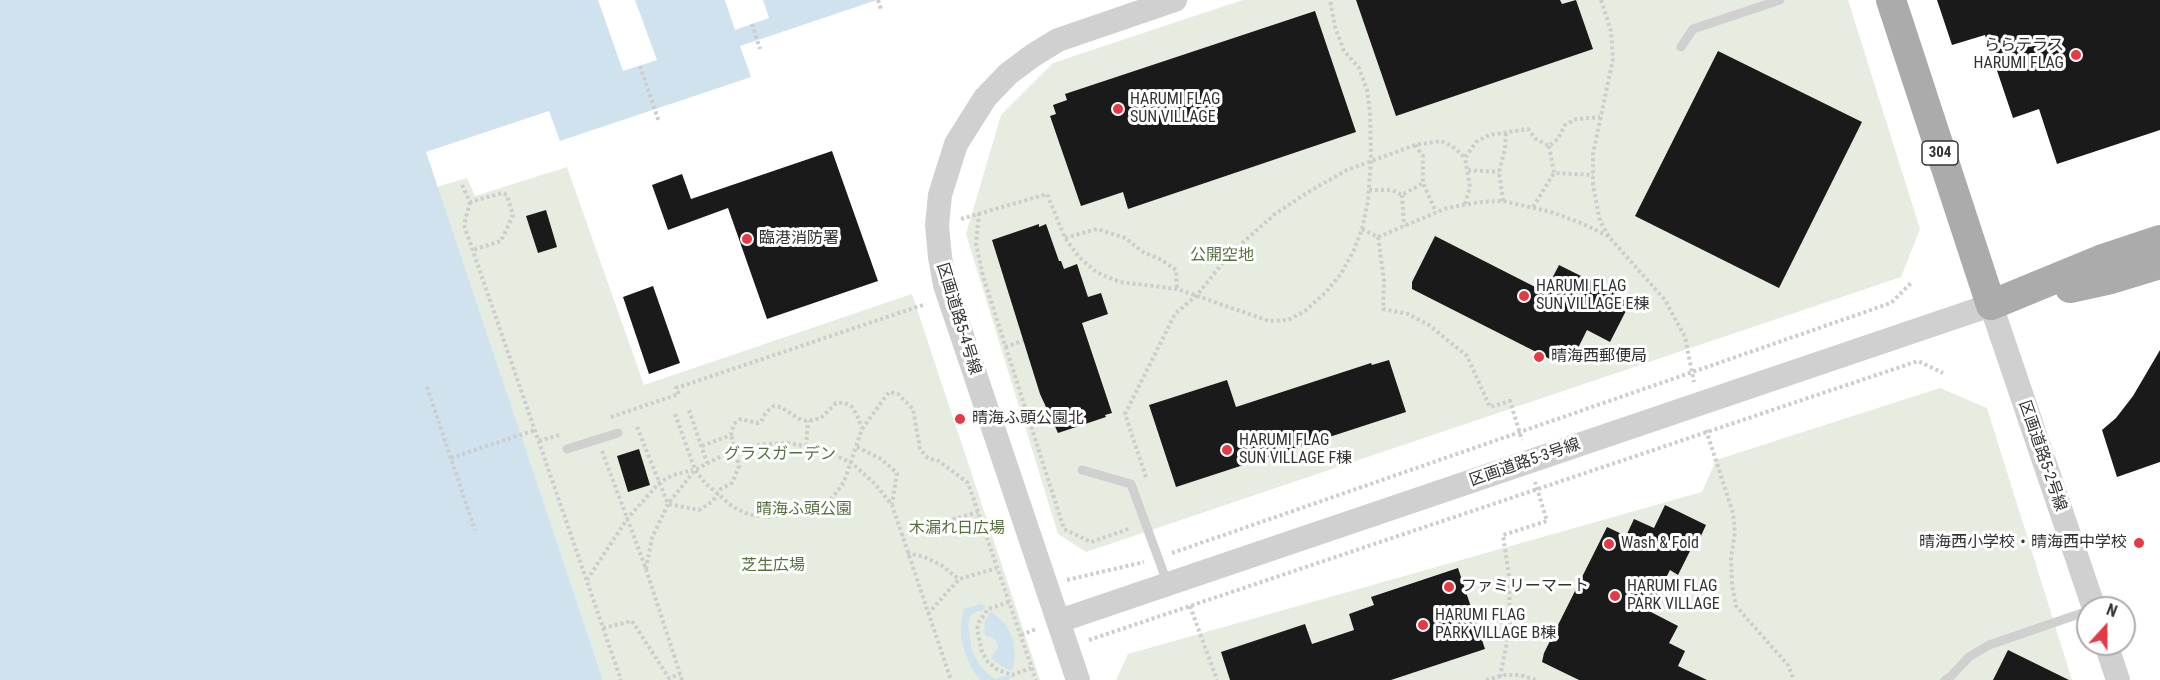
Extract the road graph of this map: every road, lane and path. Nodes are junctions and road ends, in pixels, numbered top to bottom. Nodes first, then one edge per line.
1 (878, 0) edge
2 (1175, 0) edge
3 (1330, 0) edge
4 (1601, 0) edge
5 (1780, 0) edge
6 (1891, 0) edge
7 (881, 9) dead end
8 (752, 24) dead end
9 (1681, 47) dead end
10 (760, 49) dead end
11 (640, 66) dead end
12 (1600, 117) junction
13 (659, 122) dead end
14 (1506, 132) junction
15 (1415, 145) junction
16 (1549, 146) junction
17 (1466, 158) junction
18 (1371, 160) junction
19 (1468, 170) junction
20 (1499, 172) junction
21 (1554, 173) junction
22 (1593, 176) junction
23 (1423, 183) junction
24 (462, 185) dead end
25 (1369, 189) junction
26 (1402, 195) junction
27 (1503, 201) junction
28 (470, 202) junction
29 (1465, 204) junction
30 (1533, 207) junction
31 (1436, 212) junction
32 (979, 213) junction
33 (937, 225) junction
34 (1404, 226) junction
35 (1362, 230) junction
36 (1378, 237) junction
37 (1065, 238) junction
38 (1610, 238) junction
39 (2160, 240) edge
40 (473, 250) junction
41 (2160, 264) edge
42 (1911, 284) dead end
43 (1177, 289) junction
44 (1197, 295) junction
45 (926, 304) dead end
46 (1991, 305) junction
47 (1023, 341) dead end
48 (1005, 347) junction
49 (1943, 373) dead end
50 (427, 387) dead end
51 (1698, 404) junction
52 (689, 410) dead end
53 (675, 414) dead end
54 (602, 420) dead end
55 (808, 421) junction
56 (637, 426) dead end
57 (862, 429) junction
58 (535, 430) junction
59 (618, 433) dead end
60 (562, 434) dead end
61 (731, 434) junction
62 (597, 440) junction
63 (539, 441) junction
64 (702, 446) junction
65 (806, 446) junction
66 (857, 447) junction
67 (567, 449) dead end
68 (735, 451) junction
69 (451, 458) junction
70 (1529, 461) junction
71 (707, 463) junction
72 (852, 463) junction
73 (695, 470) junction
74 (1082, 470) dead end
75 (660, 483) junction
76 (1149, 486) dead end
77 (716, 494) junction
78 (668, 504) junction
79 (892, 505) junction
80 (978, 512) junction
81 (627, 519) junction
82 (1145, 523) junction
83 (474, 530) dead end
84 (901, 535) junction
85 (1171, 552) dead end
86 (908, 553) junction
87 (1165, 556) dead end
88 (1146, 561) dead end
89 (997, 568) junction
90 (646, 570) junction
91 (959, 579) junction
92 (587, 580) junction
93 (1174, 582) junction
94 (1057, 583) dead end
95 (2090, 596) edge
96 (1009, 602) junction
97 (928, 614) junction
98 (2076, 615) edge
99 (1048, 625) junction
100 (603, 628) junction
101 (1021, 635) junction
102 (1079, 644) dead end
103 (2110, 656) edge
104 (1031, 668) junction
105 (680, 674) junction
106 (1500, 677) junction
107 (621, 680) edge
108 (682, 680) edge
109 (951, 680) edge
110 (1036, 680) edge
111 (1078, 680) edge
112 (1217, 680) edge
113 (1486, 680) edge
114 (1536, 680) edge
115 (1794, 680) edge
116 (1945, 680) edge
117 (2118, 680) edge

1 - 7 path
2 - 33 street, 区画道路5-4号線
3 - 18 path
4 - 12 path
5 - 9 lane
6 - 46 main road, 304
8 - 10 path
11 - 13 path
12 - 16 path
12 - 22 path
14 - 16 path
14 - 17 path
14 - 20 path
15 - 17 path
15 - 18 path
15 - 23 path
16 - 21 path
17 - 19 path
18 - 25 path
18 - 44 path
19 - 20 path
19 - 29 path
20 - 27 path
21 - 22 path
21 - 30 path
22 - 38 path
23 - 26 path
23 - 31 path
24 - 28 path
25 - 26 path
25 - 35 path
26 - 34 path
27 - 29 path
27 - 30 path
28 - 40 path
28 - 40 path
29 - 31 path
30 - 38 path
31 - 34 path
32 - 33 path
32 - 37 path
32 - 48 path
33 - 99 street, 区画道路5-4号線
34 - 36 path
35 - 36 path
35 - 44 path
36 - 70 path
37 - 43 path
37 - 43 path
38 - 51 path
39 - 46 main road
40 - 58 path
41 - 46 main road
42 - 87 path
43 - 44 path
44 - 76 path
45 - 54 path
46 - 51 street, 区画道路5-3号線
46 - 95 street, 区画道路5-2号線
47 - 48 path
48 - 82 path
49 - 102 path
50 - 69 path
51 - 70 street, 区画道路5-3号線
51 - 115 path
52 - 64 path
53 - 73 path
55 - 57 path
55 - 61 path
55 - 65 path
56 - 75 path
57 - 66 path
57 - 80 path
58 - 63 path
58 - 69 path
59 - 62 lane
60 - 63 path
61 - 64 path
61 - 68 path
62 - 67 lane
62 - 81 path
63 - 92 path
64 - 71 path
65 - 68 path
65 - 72 path
66 - 72 path
66 - 79 path
68 - 71 path
68 - 77 path
69 - 83 path
70 - 93 street, 区画道路5-3号線
70 - 106 path
71 - 73 path
72 - 77 path
72 - 79 path
73 - 75 path
73 - 77 path
73 - 78 path
74 - 82 lane
75 - 78 path
75 - 81 path
77 - 78 path
78 - 90 path
79 - 84 path
80 - 84 path
80 - 89 path
81 - 90 path
81 - 92 path
82 - 93 lane
84 - 86 path
85 - 93 path
86 - 91 path
86 - 97 path
88 - 94 path
89 - 91 path
89 - 96 path
90 - 105 path
91 - 97 path
92 - 100 path
93 - 99 street, 区画道路5-3号線
93 - 112 path
96 - 101 path
96 - 104 path
97 - 109 path
98 - 116 lane
99 - 101 path
99 - 111 street, 区画道路5-4号線
100 - 105 path
100 - 107 path
101 - 104 path
103 - 117 street
104 - 110 path
105 - 108 path
106 - 113 path
106 - 114 path

